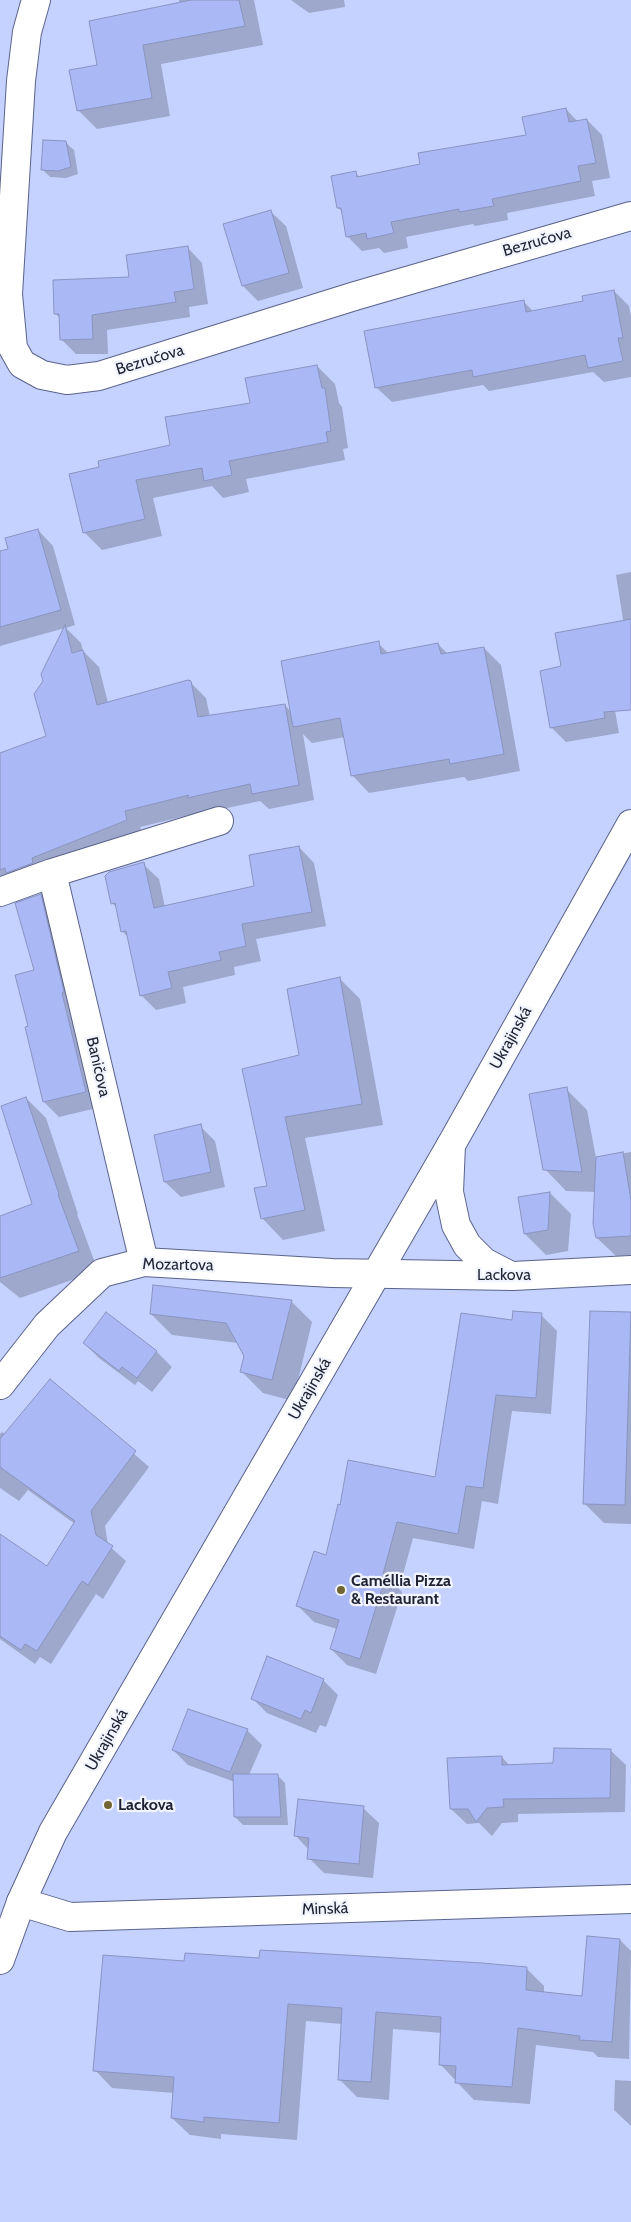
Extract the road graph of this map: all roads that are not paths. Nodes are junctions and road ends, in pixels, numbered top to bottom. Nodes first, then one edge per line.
1 (36, 0) edge
2 (631, 216) edge
3 (4, 296) edge
4 (219, 821) dead end
5 (631, 824) edge
6 (52, 873) junction
7 (0, 892) edge
8 (451, 1145) junction
9 (144, 1262) junction
10 (631, 1270) edge
11 (377, 1274) junction
12 (513, 1276) junction
13 (0, 1385) edge
14 (631, 1899) edge
15 (21, 1902) junction
16 (0, 1960) edge

1 - 3 street, Bezručova
2 - 3 street, Bezručova
4 - 6 street
5 - 8 street, Ukrajinská
6 - 7 street
6 - 9 street, Baničova
8 - 11 street, Ukrajinská
8 - 12 street
9 - 11 street, Mozartova
9 - 13 street, Mozartova
10 - 12 street, Lackova
11 - 12 street, Lackova
11 - 15 street, Ukrajinská
14 - 15 street, Minská
15 - 16 street, Ukrajinská

